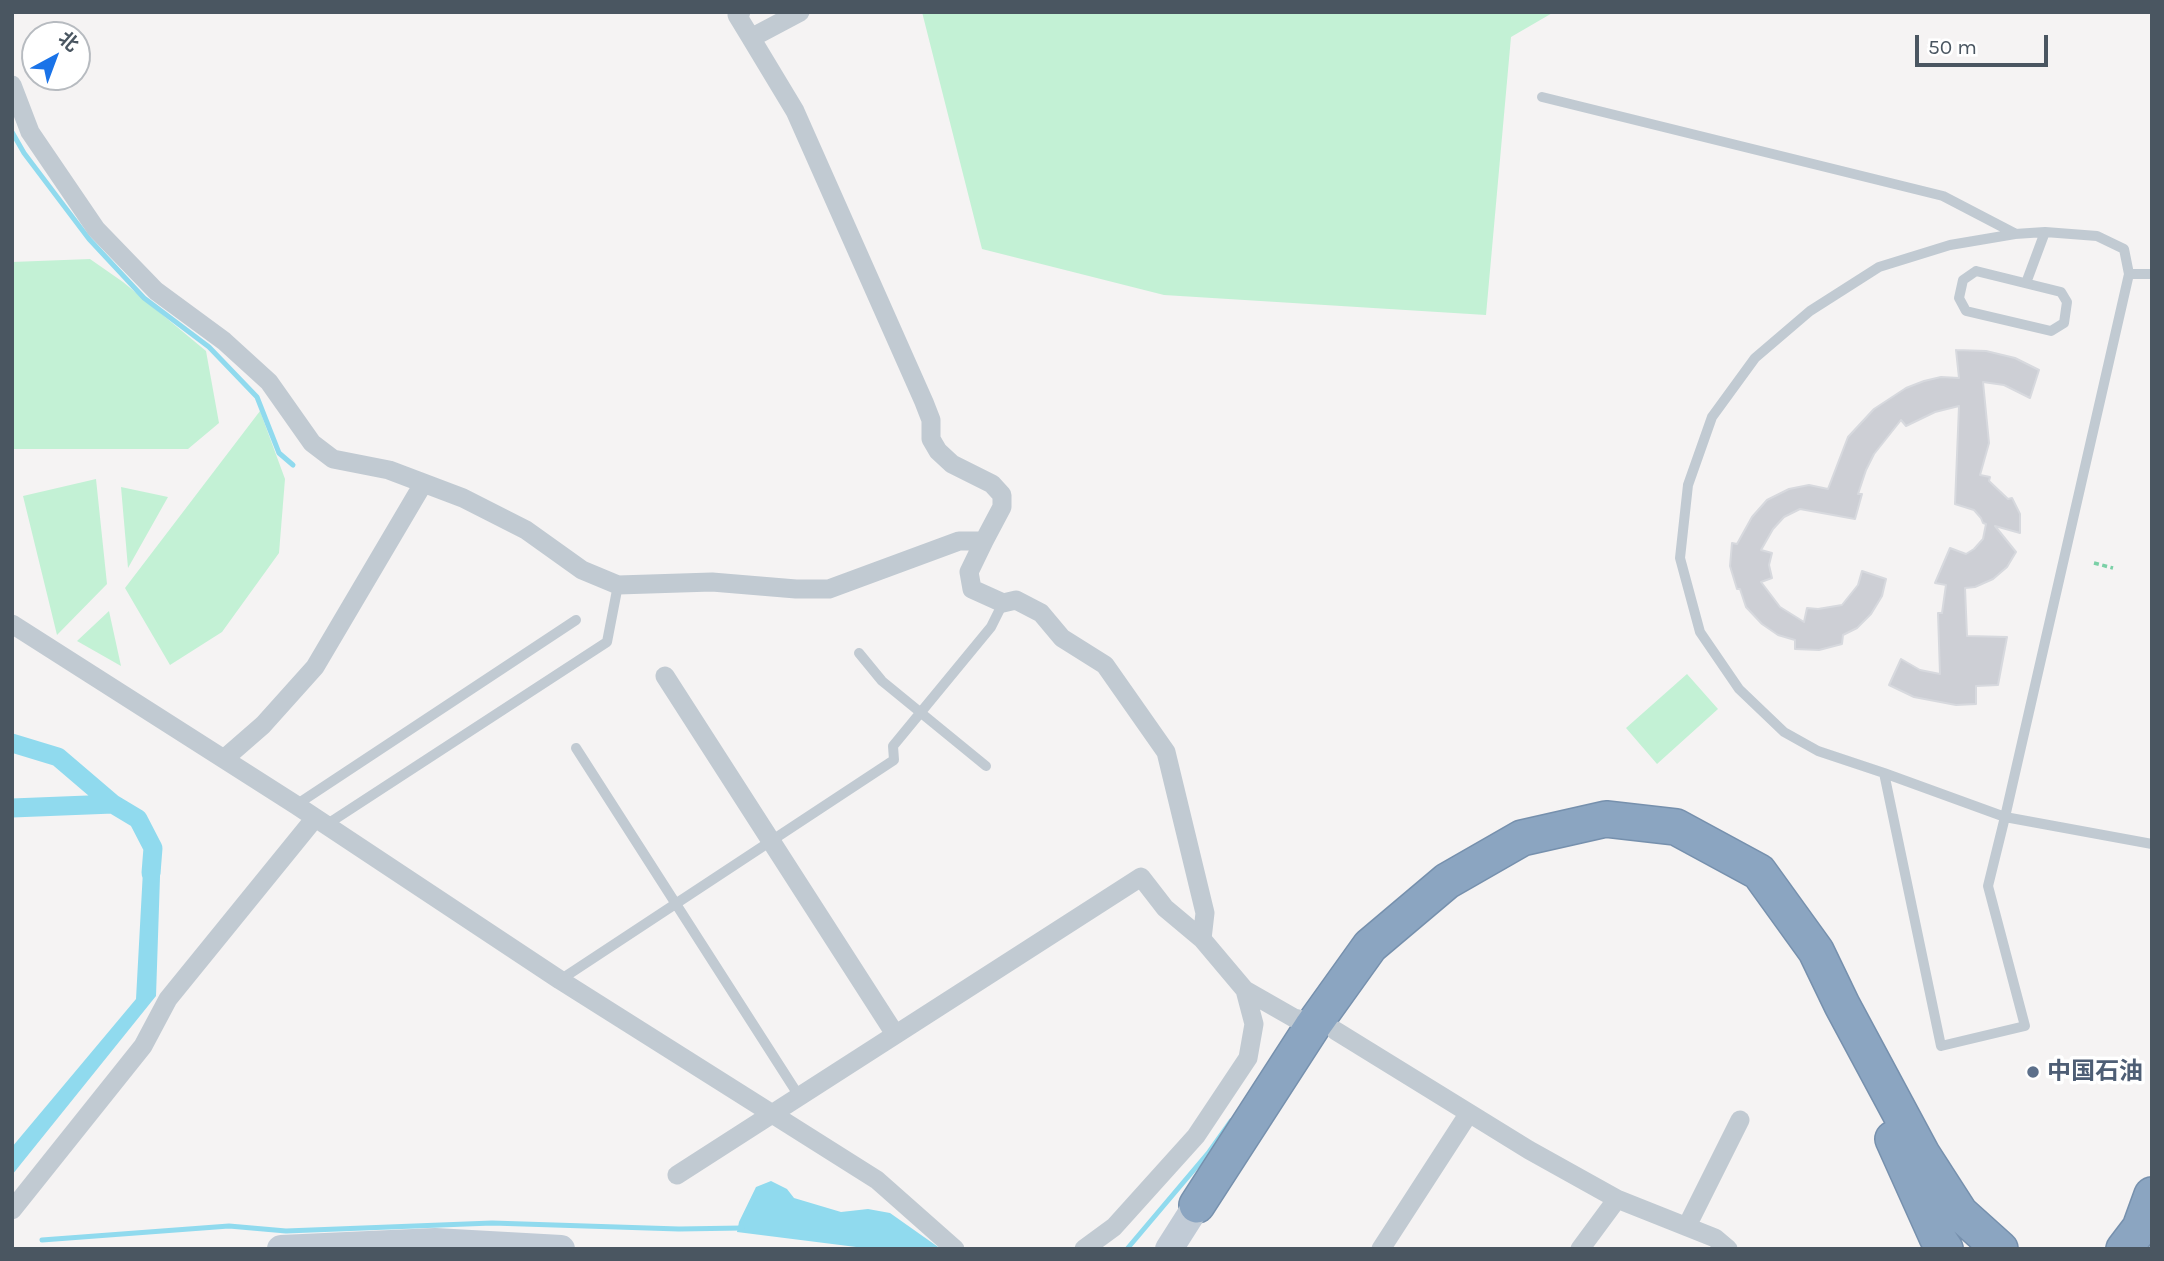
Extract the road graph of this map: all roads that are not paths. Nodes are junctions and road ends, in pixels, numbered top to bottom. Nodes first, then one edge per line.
1 (741, 12) edge
2 (800, 12) edge
3 (751, 38) junction
4 (12, 85) edge
5 (1542, 97) dead end
6 (2045, 232) junction
7 (2015, 234) junction
8 (2129, 274) junction
9 (2152, 274) edge
10 (2026, 283) junction
11 (423, 484) junction
12 (984, 541) junction
13 (618, 585) junction
14 (1003, 603) junction
15 (576, 620) dead end
16 (12, 624) edge
17 (859, 653) dead end
18 (665, 676) dead end
19 (920, 712) junction
20 (576, 748) dead end
21 (224, 759) junction
22 (986, 766) dead end
23 (1884, 774) junction
24 (296, 805) junction
25 (2005, 817) junction
26 (320, 822) junction
27 (771, 841) junction
28 (2152, 844) edge
29 (675, 904) junction
30 (1202, 939) junction
31 (560, 980) junction
32 (1245, 990) junction
33 (1842, 1005) junction
34 (1301, 1020) dead end
35 (1336, 1031) dead end
36 (895, 1034) junction
37 (799, 1096) junction
38 (773, 1113) junction
39 (1469, 1113) junction
40 (1740, 1119) dead end
41 (677, 1175) dead end
42 (2152, 1195) edge
43 (1617, 1199) junction
44 (1197, 1205) joint
45 (12, 1210) edge
46 (1687, 1226) junction
47 (281, 1249) edge
48 (561, 1249) edge
49 (956, 1249) edge
50 (1084, 1249) edge
51 (1169, 1249) edge
52 (1381, 1249) edge
53 (1580, 1249) edge
54 (1728, 1249) edge
55 (1945, 1249) edge
56 (2000, 1249) edge
57 (2124, 1249) edge

1 - 3 street
2 - 3 street
3 - 12 street
4 - 11 street
5 - 7 lane
6 - 7 lane
6 - 8 lane
6 - 10 lane
7 - 23 lane
8 - 9 lane
8 - 25 lane
10 - 10 lane
11 - 13 street
11 - 21 street
12 - 13 street
12 - 14 street
13 - 26 lane
14 - 19 lane
14 - 30 street
15 - 24 lane
16 - 21 street
17 - 19 lane
18 - 27 street
19 - 22 lane
19 - 27 lane
20 - 29 lane
21 - 24 street
23 - 25 lane
23 - 25 lane
24 - 26 street
25 - 28 lane
26 - 31 street
26 - 45 street
27 - 29 lane
27 - 36 street
29 - 31 lane
29 - 37 lane
30 - 32 street
30 - 36 street
31 - 38 street
32 - 34 street
32 - 50 street
33 - 44 highway
33 - 55 highway
33 - 56 highway
35 - 39 street
36 - 37 street
37 - 38 street
38 - 41 street
38 - 49 street
39 - 43 street
39 - 52 street
40 - 46 street
42 - 57 highway
43 - 46 street
43 - 53 street
44 - 51 street
46 - 54 street
47 - 48 street

